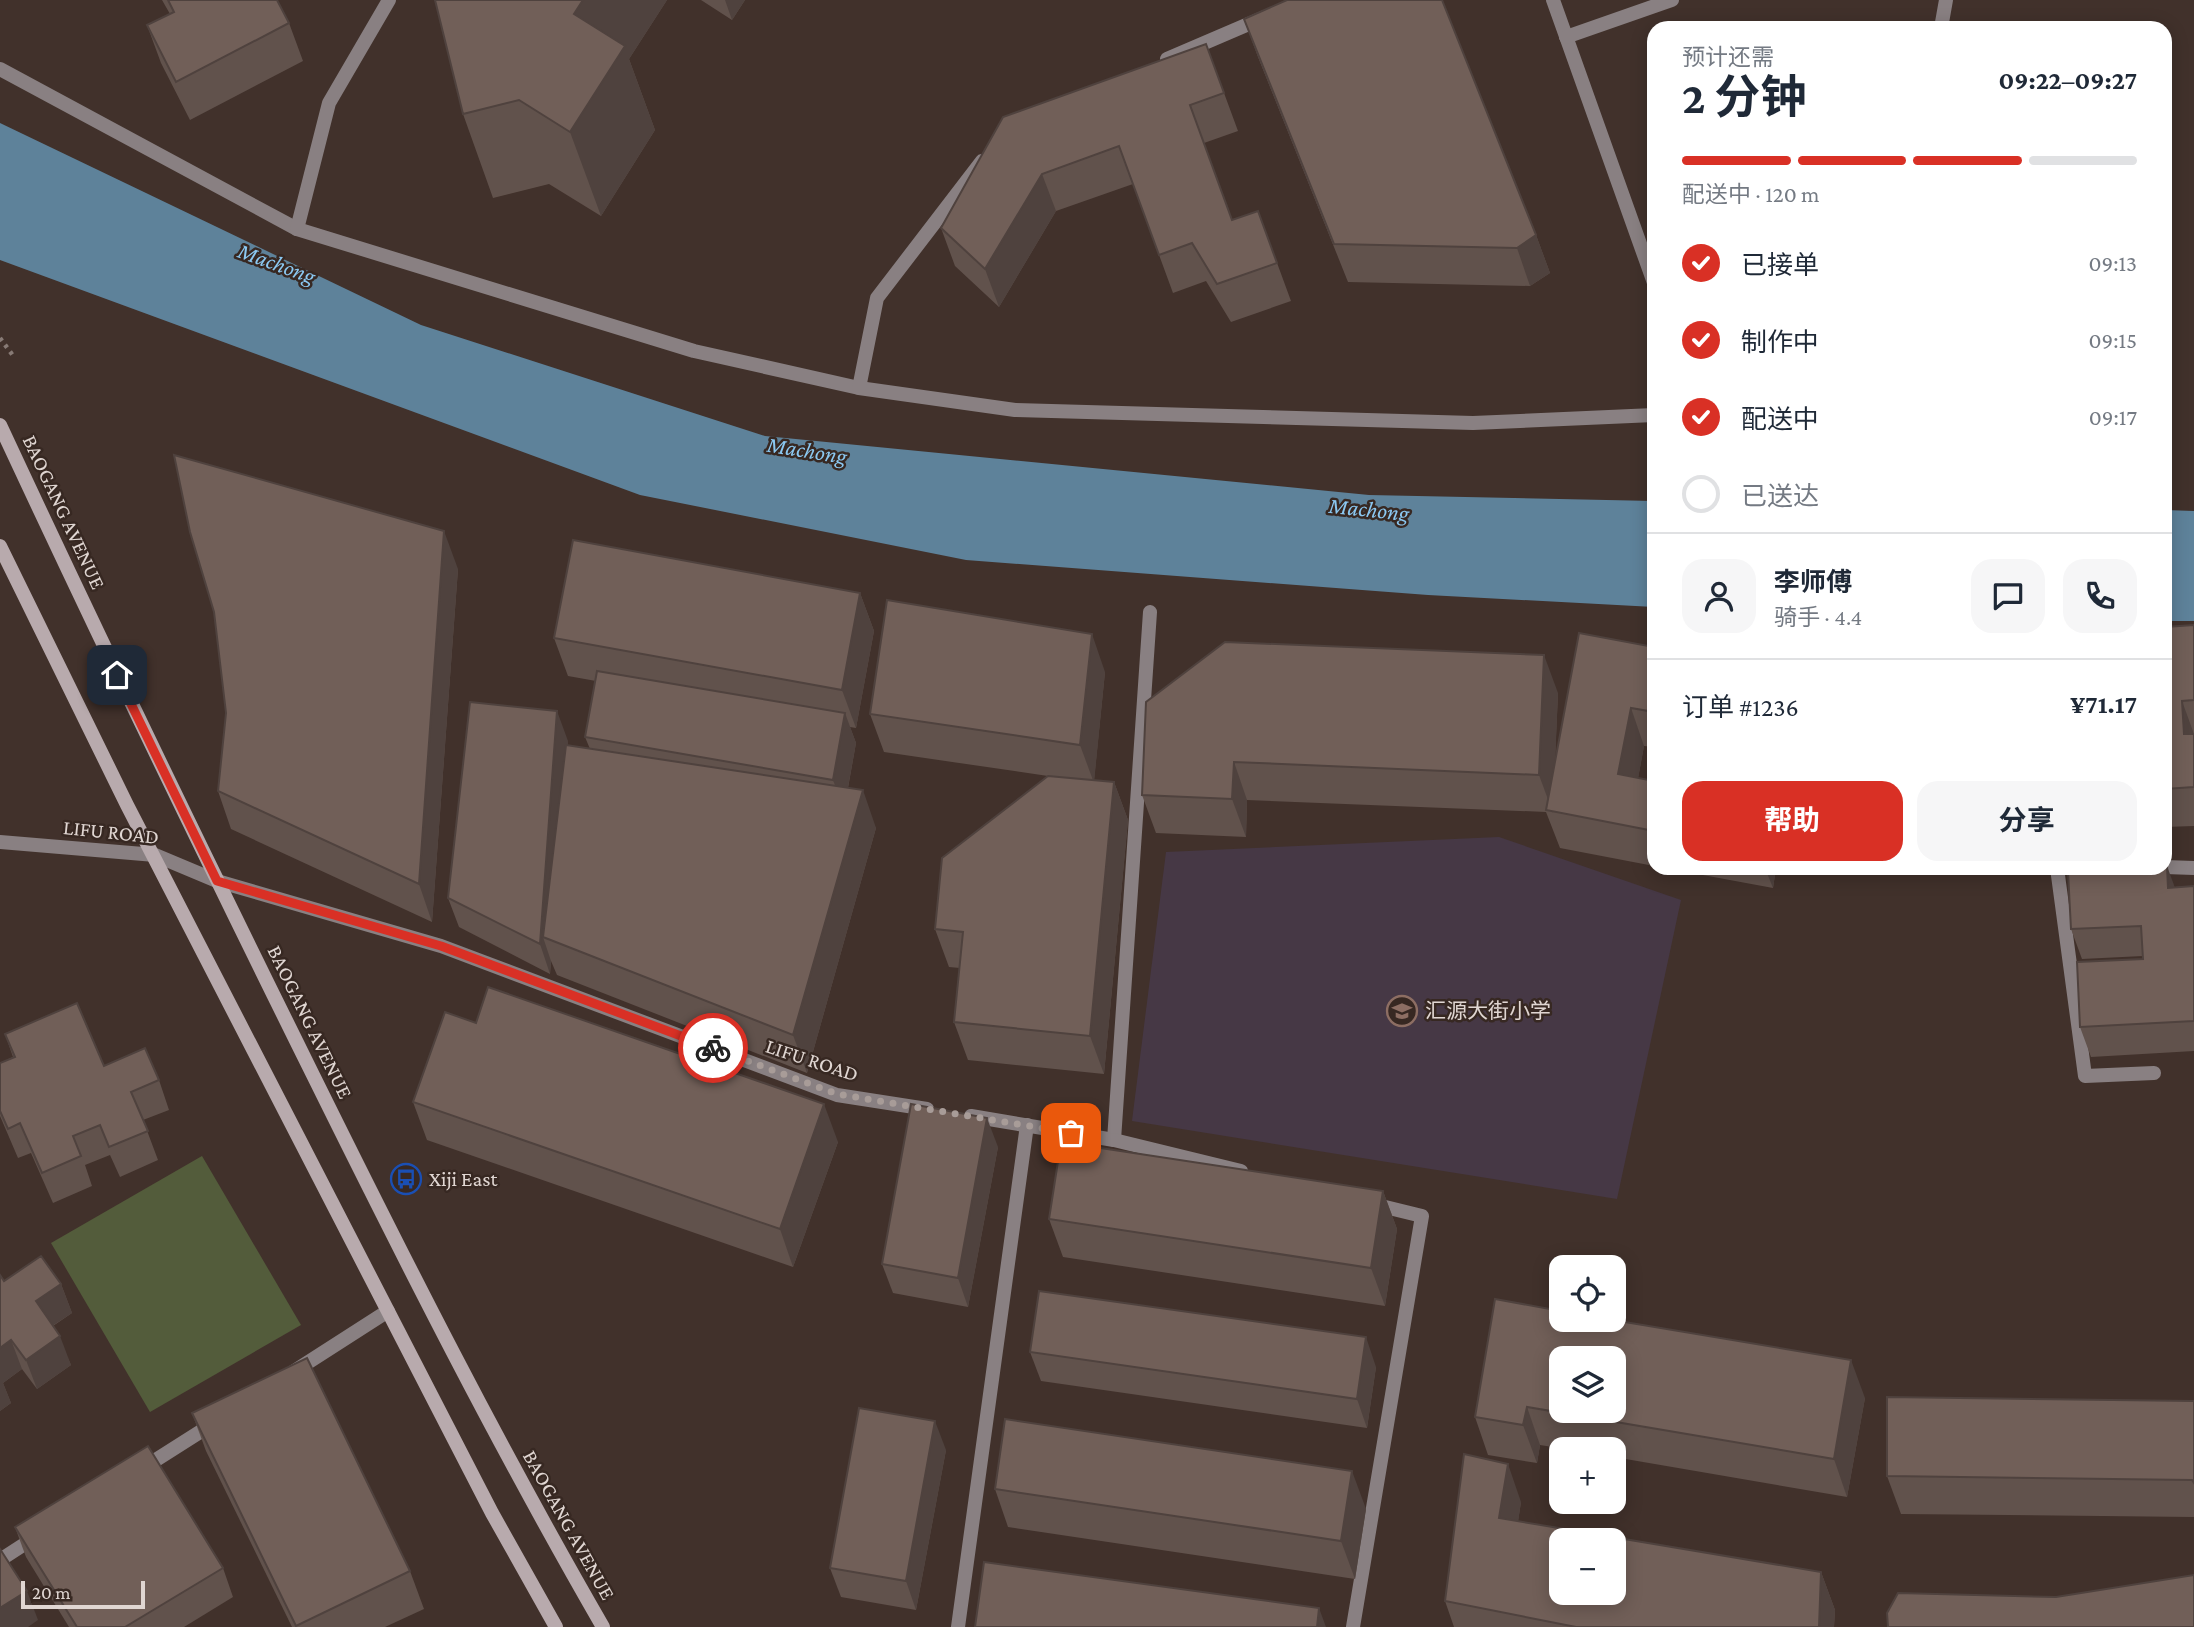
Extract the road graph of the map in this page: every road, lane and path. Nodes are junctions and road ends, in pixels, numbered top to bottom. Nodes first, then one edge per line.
1 (389, 0) edge
2 (1553, 0) edge
3 (1672, 0) edge
4 (1946, 0) edge
5 (1280, 11) edge
6 (1942, 21) edge
7 (1566, 37) junction
8 (1156, 64) edge
9 (0, 69) edge
10 (991, 149) edge
11 (297, 229) junction
12 (1647, 264) edge
13 (0, 338) edge
14 (15, 357) dead end
15 (859, 388) junction
16 (1647, 415) edge
17 (0, 425) edge
18 (0, 546) edge
19 (1150, 612) dead end
20 (0, 842) edge
21 (155, 855) junction
22 (2172, 867) edge
23 (2194, 868) edge
24 (2058, 875) edge
25 (217, 881) junction
26 (2154, 1073) dead end
27 (1027, 1125) junction
28 (1114, 1140) junction
29 (1261, 1176) edge
30 (1355, 1199) edge
31 (388, 1311) junction
32 (282, 1379) edge
33 (223, 1417) edge
34 (129, 1477) edge
35 (47, 1530) edge
36 (0, 1560) edge
37 (556, 1627) edge
38 (603, 1627) edge
39 (958, 1627) edge
40 (1353, 1627) edge

1 - 11 street
2 - 7 street
3 - 7 street
4 - 6 street
5 - 8 street
7 - 12 street
9 - 11 street
10 - 15 street
11 - 15 street
13 - 14 path
15 - 16 street
17 - 25 main road, BAOGANG AVENUE
18 - 21 main road
19 - 28 street
20 - 21 street, LIFU ROAD
21 - 25 street, LIFU ROAD
21 - 31 main road
22 - 23 street
24 - 26 street
25 - 27 street, LIFU ROAD
25 - 38 main road, BAOGANG AVENUE
27 - 28 street, LIFU ROAD
27 - 39 street
28 - 29 street, LIFU ROAD
30 - 40 street
31 - 32 street
31 - 37 main road
33 - 34 street
35 - 36 street

